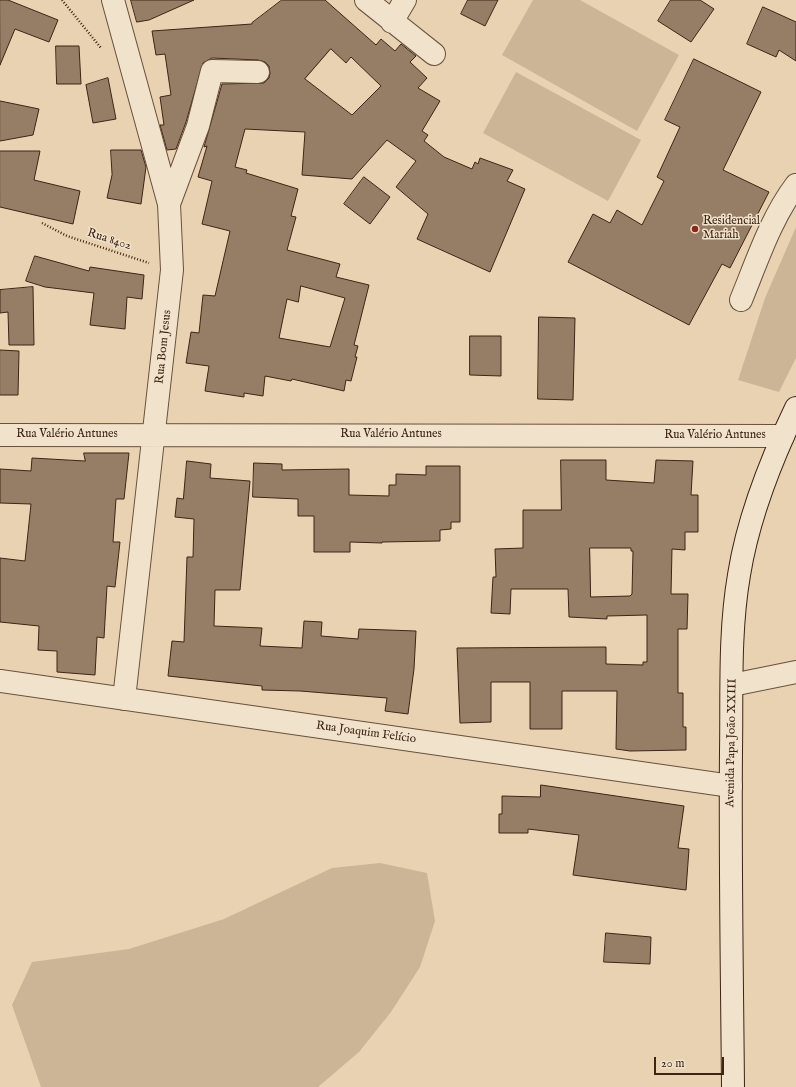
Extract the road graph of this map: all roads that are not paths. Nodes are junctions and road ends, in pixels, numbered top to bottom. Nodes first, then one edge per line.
1 (113, 0) edge
2 (366, 0) edge
3 (405, 0) edge
4 (392, 22) junction
5 (434, 54) dead end
6 (258, 72) dead end
7 (796, 185) edge
8 (169, 204) junction
9 (741, 300) dead end
10 (796, 408) edge
11 (0, 434) edge
12 (154, 435) junction
13 (783, 436) junction
14 (796, 672) edge
15 (0, 681) edge
16 (732, 685) junction
17 (124, 699) junction
18 (731, 786) junction
19 (733, 1087) edge

1 - 8 street, Rua Bom Jesus
2 - 4 street
3 - 4 street
4 - 5 street
6 - 8 street
7 - 9 street
8 - 12 street, Rua Bom Jesus
10 - 13 street, Avenida Papa João XXIII
11 - 12 street, Rua Valério Antunes
12 - 13 street, Rua Valério Antunes
12 - 17 street, Rua Bom Jesus
13 - 16 street, Avenida Papa João XXIII
14 - 16 street
15 - 17 street, Rua Joaquim Felício
16 - 18 street, Avenida Papa João XXIII
17 - 18 street, Rua Joaquim Felício
18 - 19 street, Avenida Papa João XXIII

